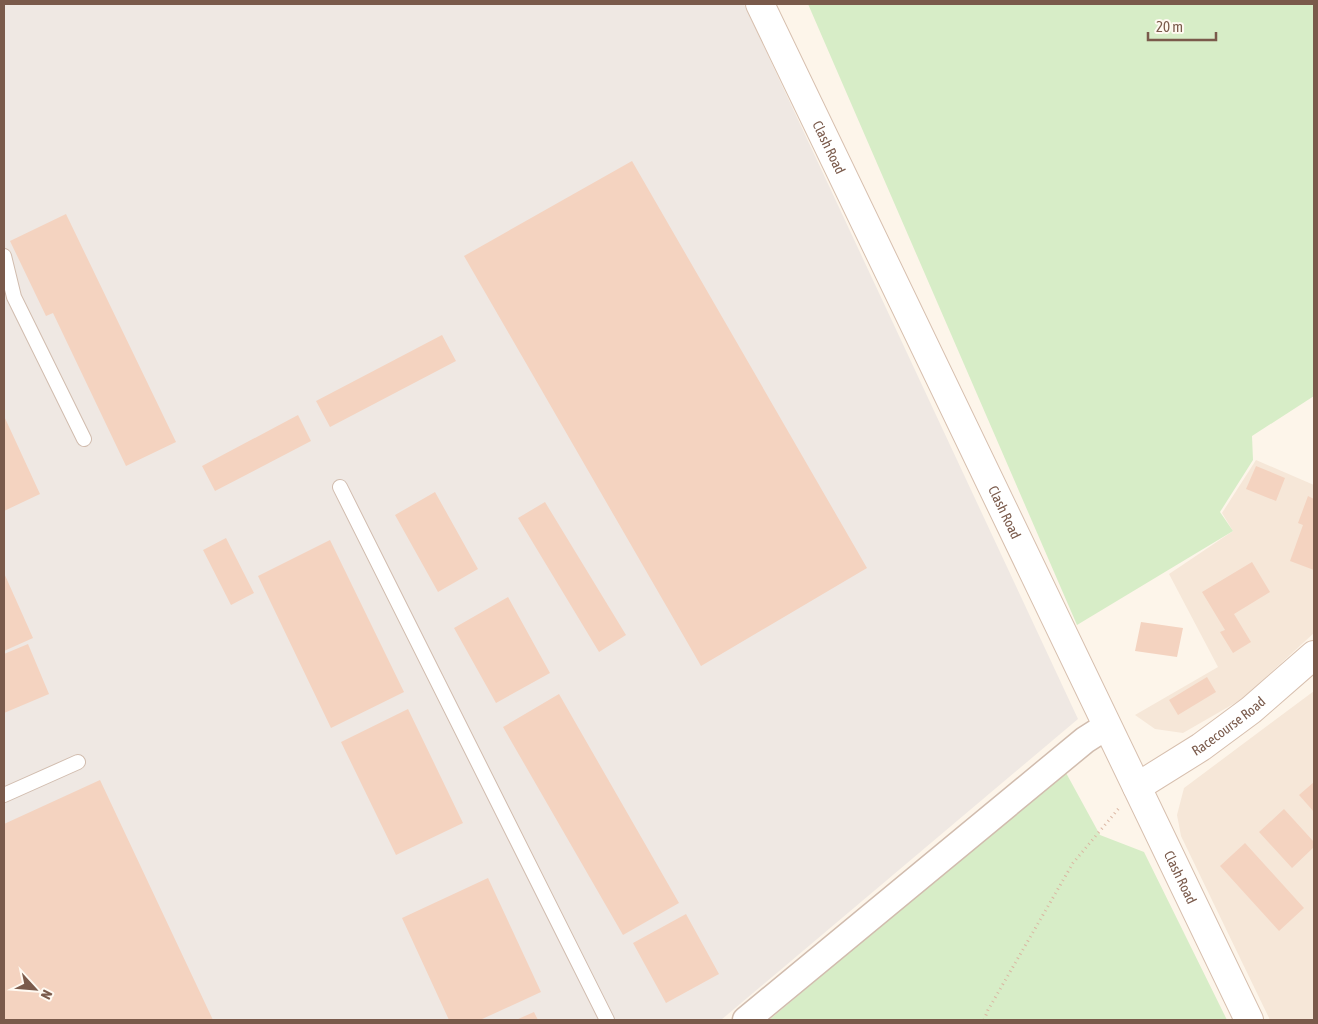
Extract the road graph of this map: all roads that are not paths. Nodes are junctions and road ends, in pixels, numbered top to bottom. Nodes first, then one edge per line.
1 (760, 4) edge
2 (4, 256) edge
3 (84, 439) dead end
4 (340, 487) dead end
5 (1314, 655) edge
6 (1107, 726) junction
7 (78, 762) dead end
8 (1136, 787) junction
9 (4, 795) edge
10 (607, 1020) edge
11 (746, 1020) edge
12 (1249, 1020) edge

1 - 6 street, Clash Road
2 - 3 lane
4 - 10 lane
5 - 8 street, Racecourse Road
6 - 8 street, Clash Road
6 - 11 street
7 - 9 lane
8 - 12 street, Clash Road

